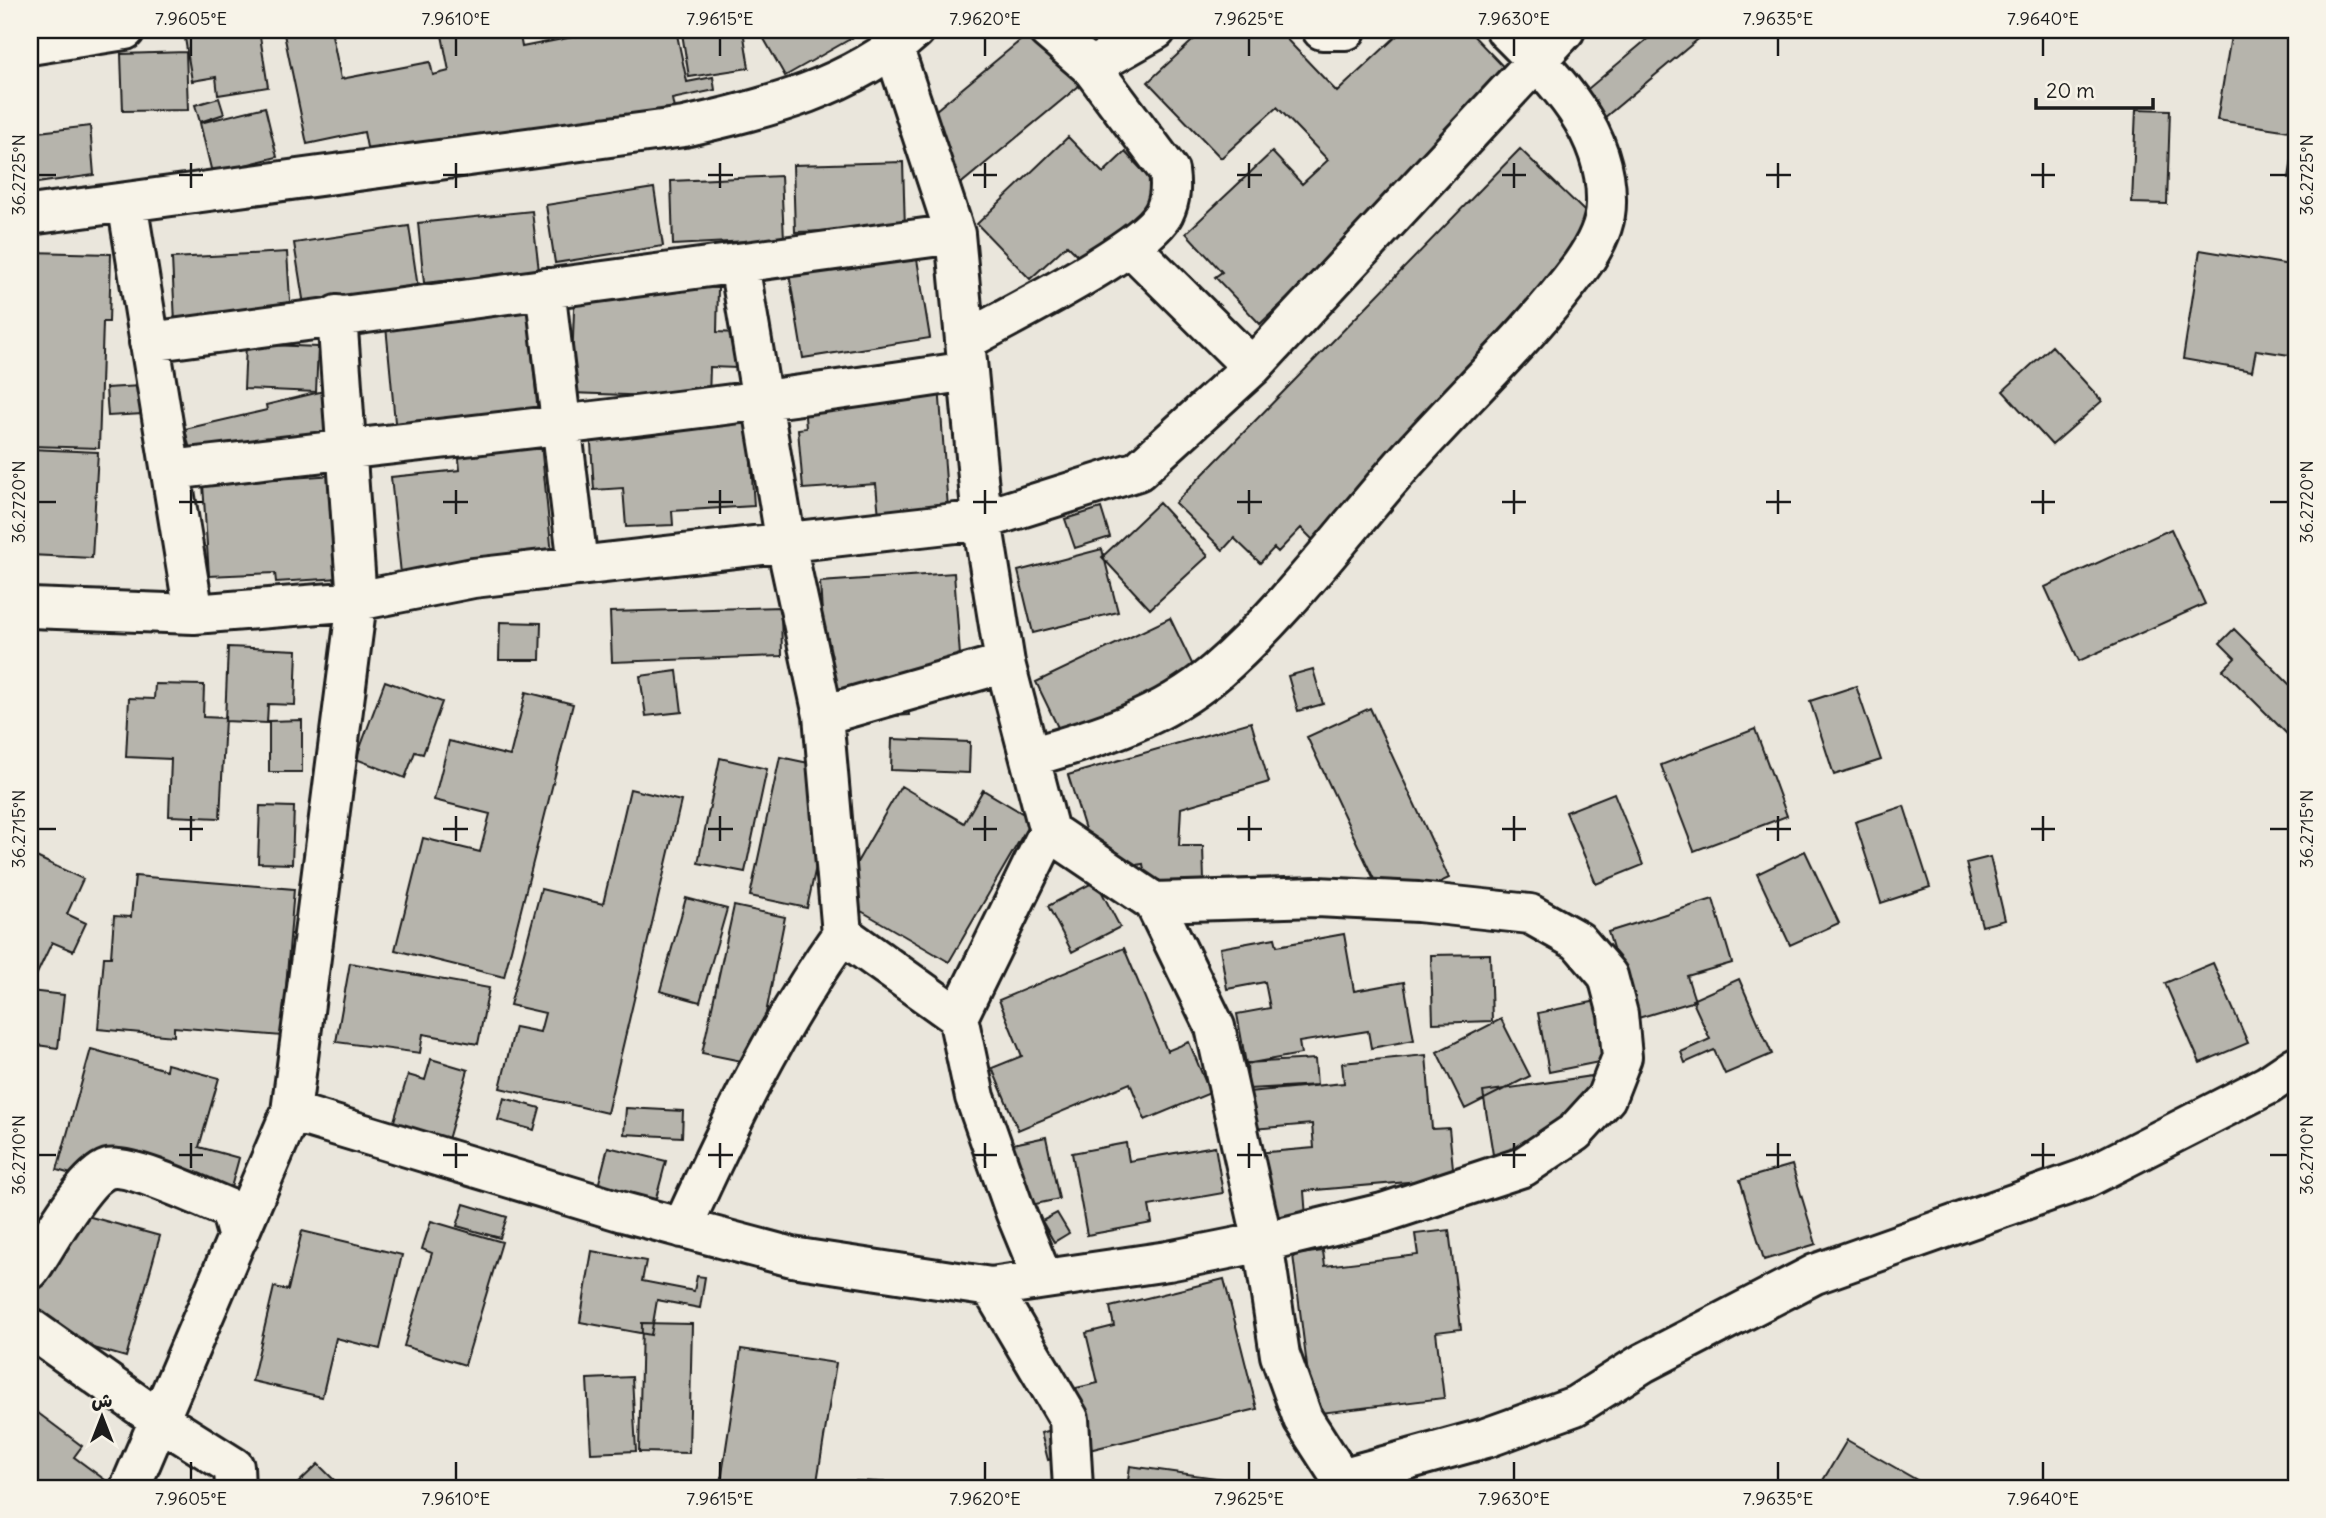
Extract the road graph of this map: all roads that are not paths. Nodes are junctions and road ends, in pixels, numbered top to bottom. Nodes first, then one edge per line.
1 (125, 30) edge
2 (1048, 30) edge
3 (1156, 30) edge
4 (1322, 30) edge
5 (1346, 30) edge
6 (1506, 30) edge
7 (1565, 30) edge
8 (904, 39) edge
9 (30, 46) edge
10 (1537, 61) junction
11 (1091, 67) junction
12 (127, 202) junction
13 (30, 215) edge
14 (955, 234) junction
15 (1131, 247) junction
16 (739, 264) junction
17 (545, 288) junction
18 (337, 315) junction
19 (149, 342) junction
20 (967, 356) junction
21 (1252, 367) junction
22 (763, 403) junction
23 (561, 423) junction
24 (346, 449) junction
25 (171, 470) junction
26 (982, 520) junction
27 (786, 544) junction
28 (578, 565) junction
29 (357, 601) junction
30 (30, 608) edge
31 (194, 614) junction
32 (1005, 663) junction
33 (823, 715) junction
34 (1030, 757) junction
35 (1049, 831) junction
36 (1154, 902) junction
37 (842, 934) junction
38 (958, 1017) junction
39 (2296, 1066) edge
40 (291, 1112) junction
41 (682, 1228) junction
42 (238, 1238) junction
43 (1263, 1242) junction
44 (30, 1270) edge
45 (1043, 1279) junction
46 (991, 1287) junction
47 (30, 1328) edge
48 (161, 1421) junction
49 (1349, 1483) edge
50 (130, 1488) edge
51 (235, 1488) edge
52 (1073, 1488) edge

1 - 9 street
2 - 11 street
3 - 11 street
4 - 5 street
6 - 10 street
7 - 10 street
8 - 12 street
8 - 14 street
10 - 21 street
10 - 34 street
11 - 15 street
12 - 13 street
12 - 19 street
14 - 16 street
14 - 20 street
15 - 20 street
15 - 21 street
16 - 17 street
16 - 22 street
17 - 18 street
17 - 23 street
18 - 19 street
18 - 24 street
19 - 25 street
20 - 22 street
20 - 26 street
21 - 26 street
22 - 23 street
22 - 27 street
23 - 24 street
23 - 28 street
24 - 25 street
24 - 29 street
25 - 31 street
26 - 27 street
26 - 32 street
27 - 28 street
27 - 33 street
28 - 29 street
29 - 31 street
29 - 40 street
30 - 31 street
32 - 33 street
32 - 34 street
33 - 37 street
34 - 35 street
35 - 36 street
35 - 38 street
36 - 43 street
36 - 43 street
37 - 38 street
37 - 41 street
38 - 45 street
39 - 49 street
40 - 41 street
40 - 42 street
41 - 46 street
42 - 44 street
42 - 48 street
43 - 45 street
43 - 49 street
45 - 46 street
46 - 52 street
47 - 48 street
48 - 50 street
48 - 51 street

